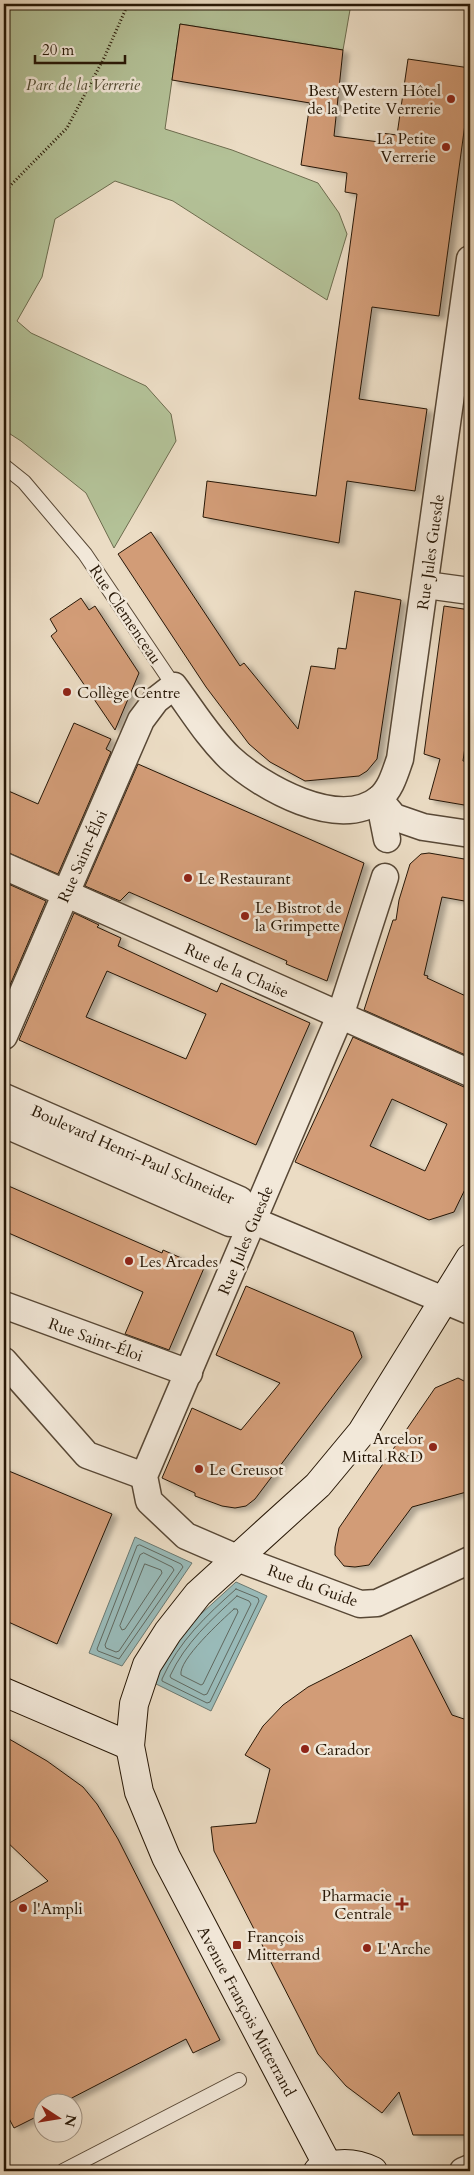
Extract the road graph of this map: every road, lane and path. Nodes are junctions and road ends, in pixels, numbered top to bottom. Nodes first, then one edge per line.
1 (128, 4) edge
2 (4, 192) edge
3 (470, 259) edge
4 (4, 466) edge
5 (426, 585) junction
6 (470, 591) edge
7 (174, 686) junction
8 (379, 799) junction
9 (470, 834) edge
10 (387, 839) dead end
11 (4, 866) edge
12 (385, 877) dead end
13 (66, 893) junction
14 (340, 1016) junction
15 (4, 1036) edge
16 (470, 1074) edge
17 (4, 1097) edge
18 (4, 1124) edge
19 (254, 1220) junction
20 (470, 1258) edge
21 (444, 1300) junction
22 (4, 1305) edge
23 (470, 1311) edge
24 (4, 1361) edge
25 (189, 1373) junction
26 (144, 1476) junction
27 (237, 1558) junction
28 (470, 1560) edge
29 (4, 1692) edge
30 (130, 1746) junction
31 (239, 2080) dead end
32 (323, 2168) edge
33 (470, 2168) edge
34 (63, 2171) edge
35 (373, 2171) edge
36 (463, 2171) edge

1 - 2 path
3 - 5 street, Rue Jules Guesde
4 - 7 lane, Rue Clemenceau
5 - 6 street
5 - 8 street, Rue Jules Guesde
7 - 8 street, Rue Clemenceau
7 - 13 street, Rue Saint-Éloi
8 - 9 street
8 - 10 street
11 - 13 street, Rue de la Chaise
12 - 14 street, Rue Jules Guesde
13 - 14 street, Rue de la Chaise
13 - 15 street, Rue Saint-Éloi
14 - 16 street, Rue de la Chaise
14 - 19 street, Rue Jules Guesde
17 - 19 street, Boulevard Henri-Paul Schneider
18 - 19 street, Boulevard Henri-Paul Schneider
19 - 21 street, Boulevard Henri-Paul Schneider
19 - 25 street, Rue Jules Guesde
20 - 21 main road, Avenue François Mitterrand
21 - 23 street, Boulevard Henri-Paul Schneider
21 - 27 main road, Avenue François Mitterrand
22 - 25 street, Rue Saint-Éloi
24 - 26 street
25 - 26 street, Rue Jules Guesde
26 - 27 street
27 - 28 street, Rue du Guide
27 - 30 main road, Avenue François Mitterrand
29 - 30 main road
30 - 32 main road, Avenue François Mitterrand
31 - 34 lane
32 - 35 main road
33 - 36 street

